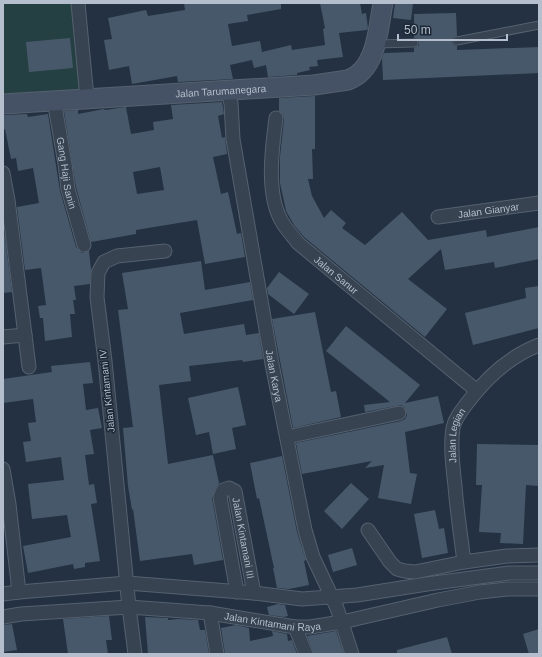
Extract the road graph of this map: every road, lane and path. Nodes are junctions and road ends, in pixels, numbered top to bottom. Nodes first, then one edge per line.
1 (78, 3) edge
2 (383, 3) edge
3 (539, 25) edge
4 (457, 41) dead end
5 (414, 42) dead end
6 (375, 44) junction
7 (227, 90) junction
8 (87, 98) junction
9 (54, 100) junction
10 (3, 104) edge
11 (276, 118) dead end
12 (3, 173) edge
13 (539, 202) edge
14 (438, 217) dead end
15 (84, 245) dead end
16 (165, 250) dead end
17 (9, 256) edge
18 (25, 335) junction
19 (3, 337) edge
20 (539, 346) edge
21 (30, 367) dead end
22 (477, 390) junction
23 (399, 413) dead end
24 (287, 437) junction
25 (3, 469) edge
26 (368, 530) dead end
27 (539, 555) edge
28 (464, 562) junction
29 (539, 573) edge
30 (127, 583) junction
31 (539, 589) edge
32 (19, 592) junction
33 (237, 592) junction
34 (254, 593) junction
35 (3, 594) edge
36 (332, 598) junction
37 (129, 607) junction
38 (210, 613) junction
39 (3, 617) edge
40 (342, 622) junction
41 (296, 627) junction
42 (135, 654) edge
43 (217, 654) edge
44 (306, 654) edge
45 (352, 654) edge

1 - 8 street
2 - 6 street, Jalan Tarumanegara
3 - 4 lane
5 - 6 lane
6 - 7 street, Jalan Tarumanegara
7 - 8 street, Jalan Tarumanegara
7 - 24 street, Jalan Karya
8 - 9 street, Jalan Tarumanegara
9 - 10 street, Jalan Tarumanegara
9 - 15 street, Gang Haji Sanin
11 - 22 street, Jalan Sanur
12 - 17 street
13 - 14 street, Jalan Gianyar
16 - 30 street, Jalan Kintamani IV
17 - 18 street
18 - 19 street
18 - 21 street
20 - 22 street, Jalan Legian
22 - 28 street, Jalan Legian
23 - 24 street
24 - 36 street, Jalan Karya
25 - 32 street
26 - 28 street
27 - 28 street
29 - 36 street
30 - 32 street
30 - 33 street
30 - 37 street, Jalan Kintamani IV
31 - 40 street, Jalan Kintamani Raya
32 - 35 street
33 - 34 street
33 - 34 street, Jalan Kintamani III
34 - 36 street
36 - 40 street, Jalan Karya
37 - 38 street, Jalan Kintamani Raya
37 - 39 street, Jalan Kintamani Raya
37 - 42 street, Jalan Kintamani IV
38 - 41 street, Jalan Kintamani Raya
38 - 43 street
40 - 41 street, Jalan Kintamani Raya
40 - 45 street, Jalan Karya
41 - 44 street

